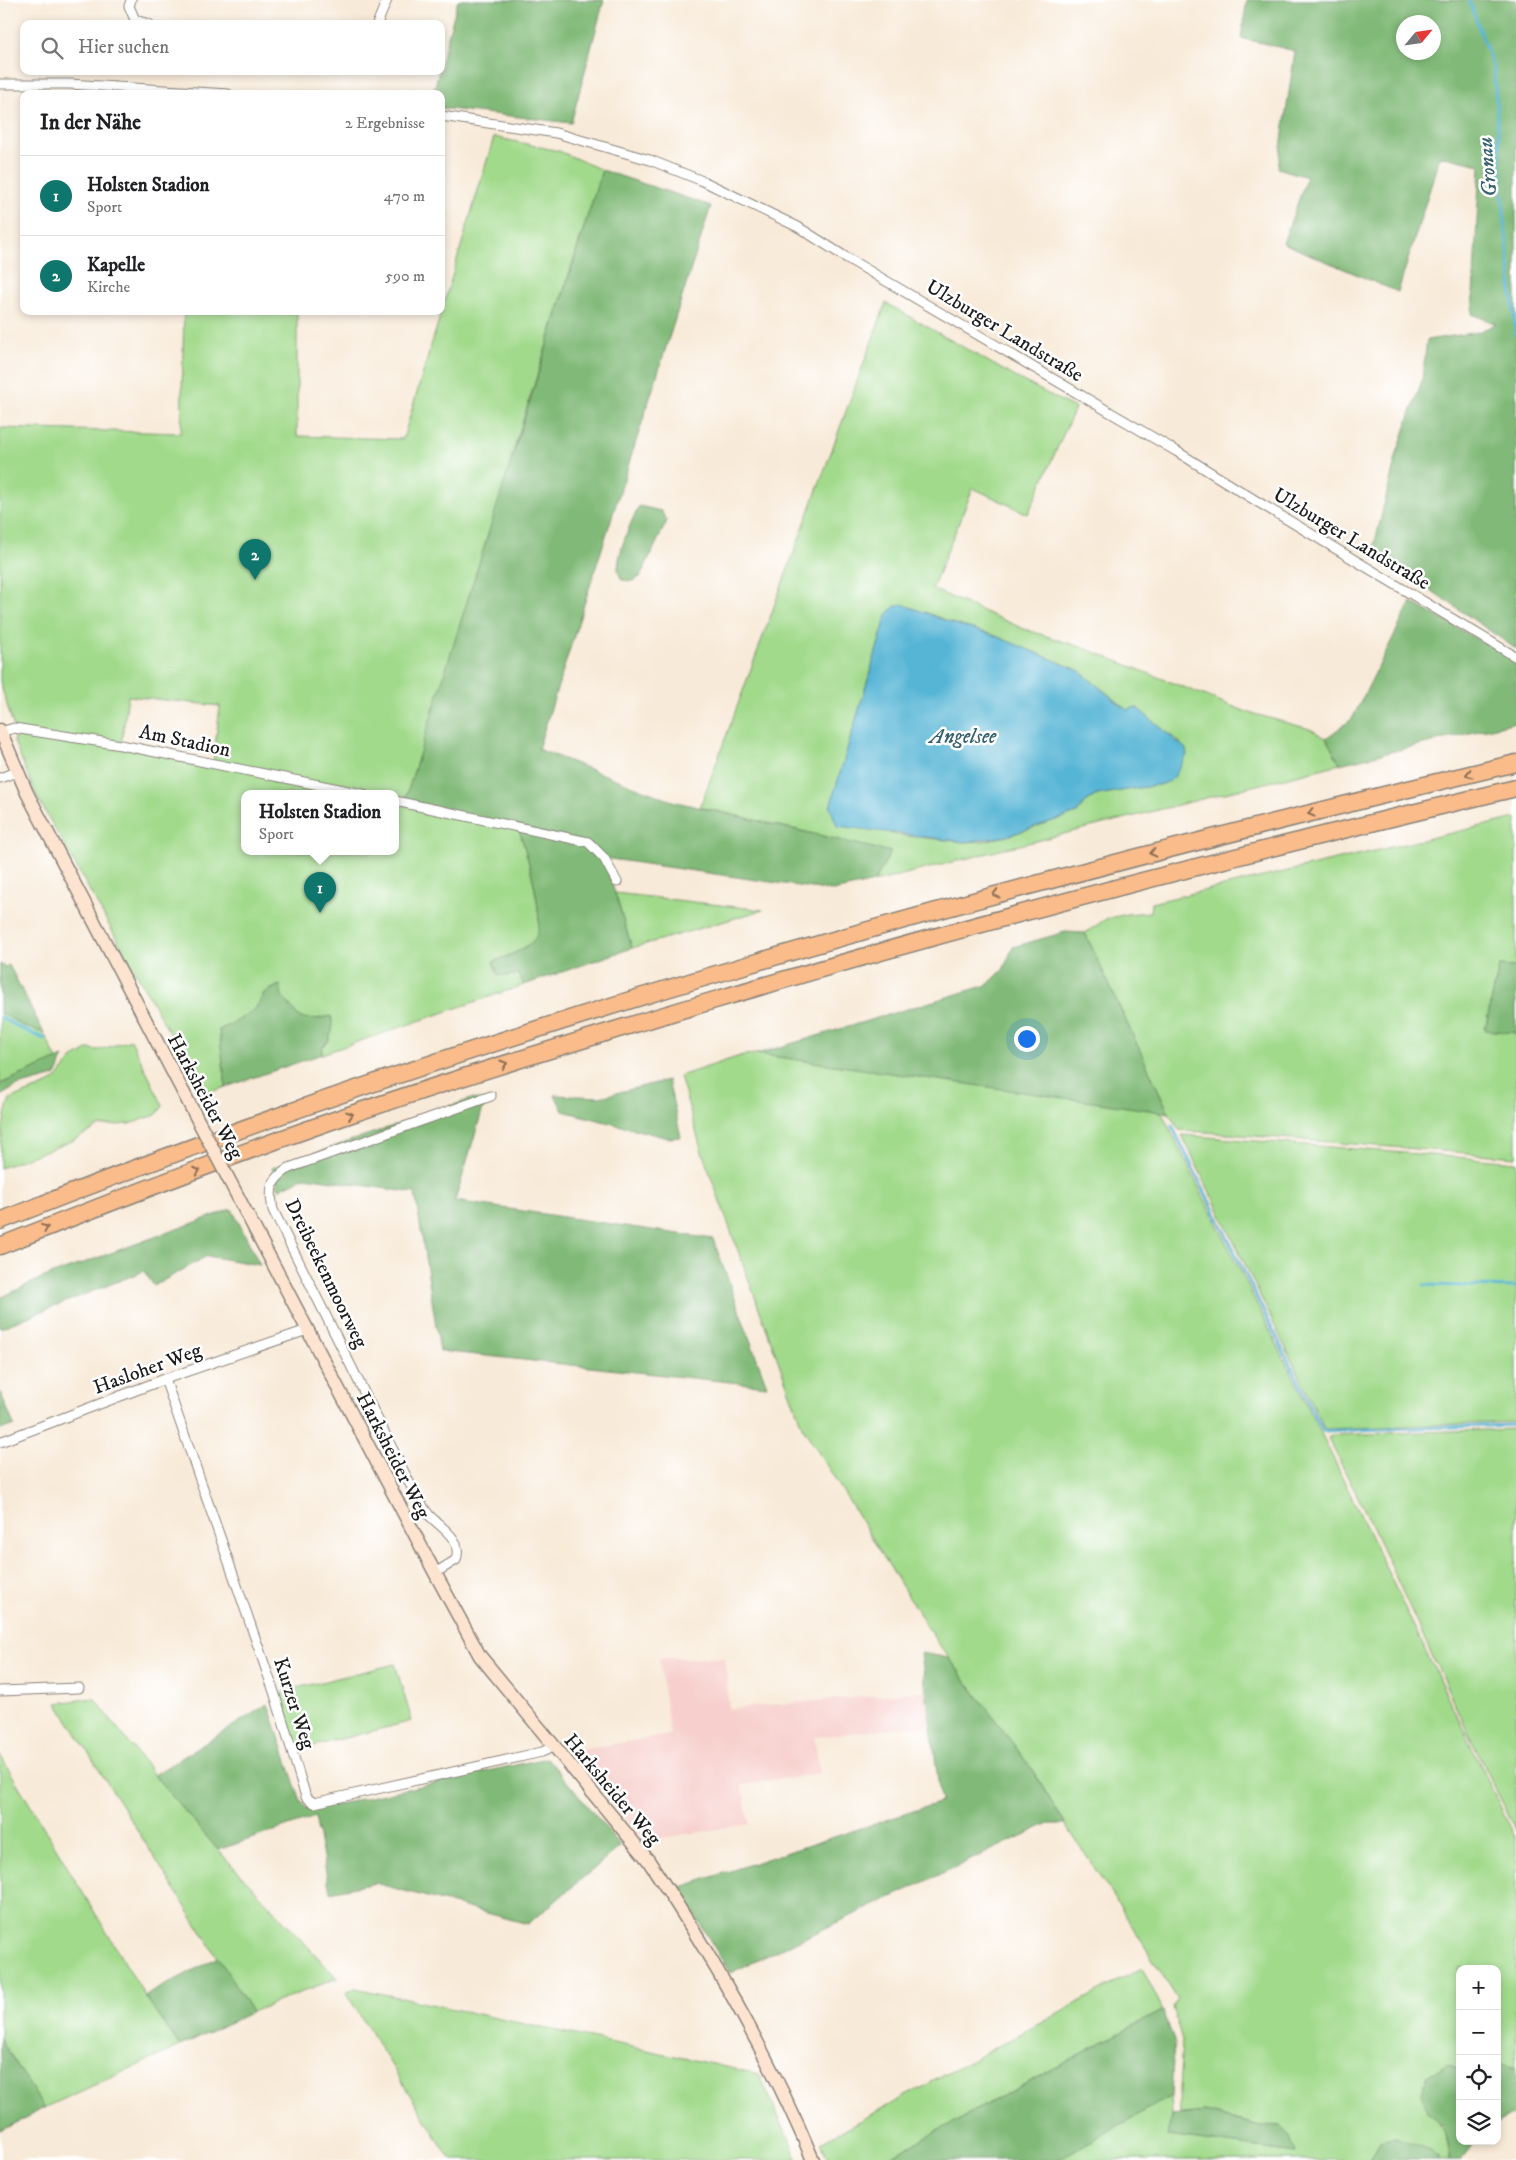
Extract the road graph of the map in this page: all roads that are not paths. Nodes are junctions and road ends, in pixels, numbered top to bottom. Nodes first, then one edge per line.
1 (131, 0) edge
2 (387, 0) edge
3 (134, 20) edge
4 (379, 20) edge
5 (0, 84) edge
6 (164, 90) edge
7 (445, 117) edge
8 (1516, 657) edge
9 (0, 731) edge
10 (1516, 763) edge
11 (16, 772) junction
12 (0, 778) edge
13 (1516, 788) edge
14 (343, 790) edge
15 (399, 802) edge
16 (617, 882) dead end
17 (491, 1096) dead end
18 (0, 1221) edge
19 (0, 1246) edge
20 (307, 1330) junction
21 (165, 1379) junction
22 (0, 1442) edge
23 (435, 1573) junction
24 (79, 1688) dead end
25 (0, 1691) edge
26 (553, 1747) junction
27 (813, 2160) edge

1 - 3 street
2 - 4 street
5 - 6 street
7 - 8 street, Ulzburger Landstraße
9 - 11 main road, Harksheider Weg
9 - 14 street, Am Stadion
10 -> 18 highway
11 - 12 street
11 - 20 main road, Harksheider Weg, bridge
19 -> 13 highway
15 - 16 street
17 - 23 street, Dreibeekenmoorweg
20 - 21 street, Hasloher Weg
20 - 23 main road, Harksheider Weg
21 - 22 street, Hasloher Weg
21 - 26 street, Kurzer Weg
23 - 26 main road, Harksheider Weg
24 - 25 street
26 - 27 main road, Harksheider Weg

